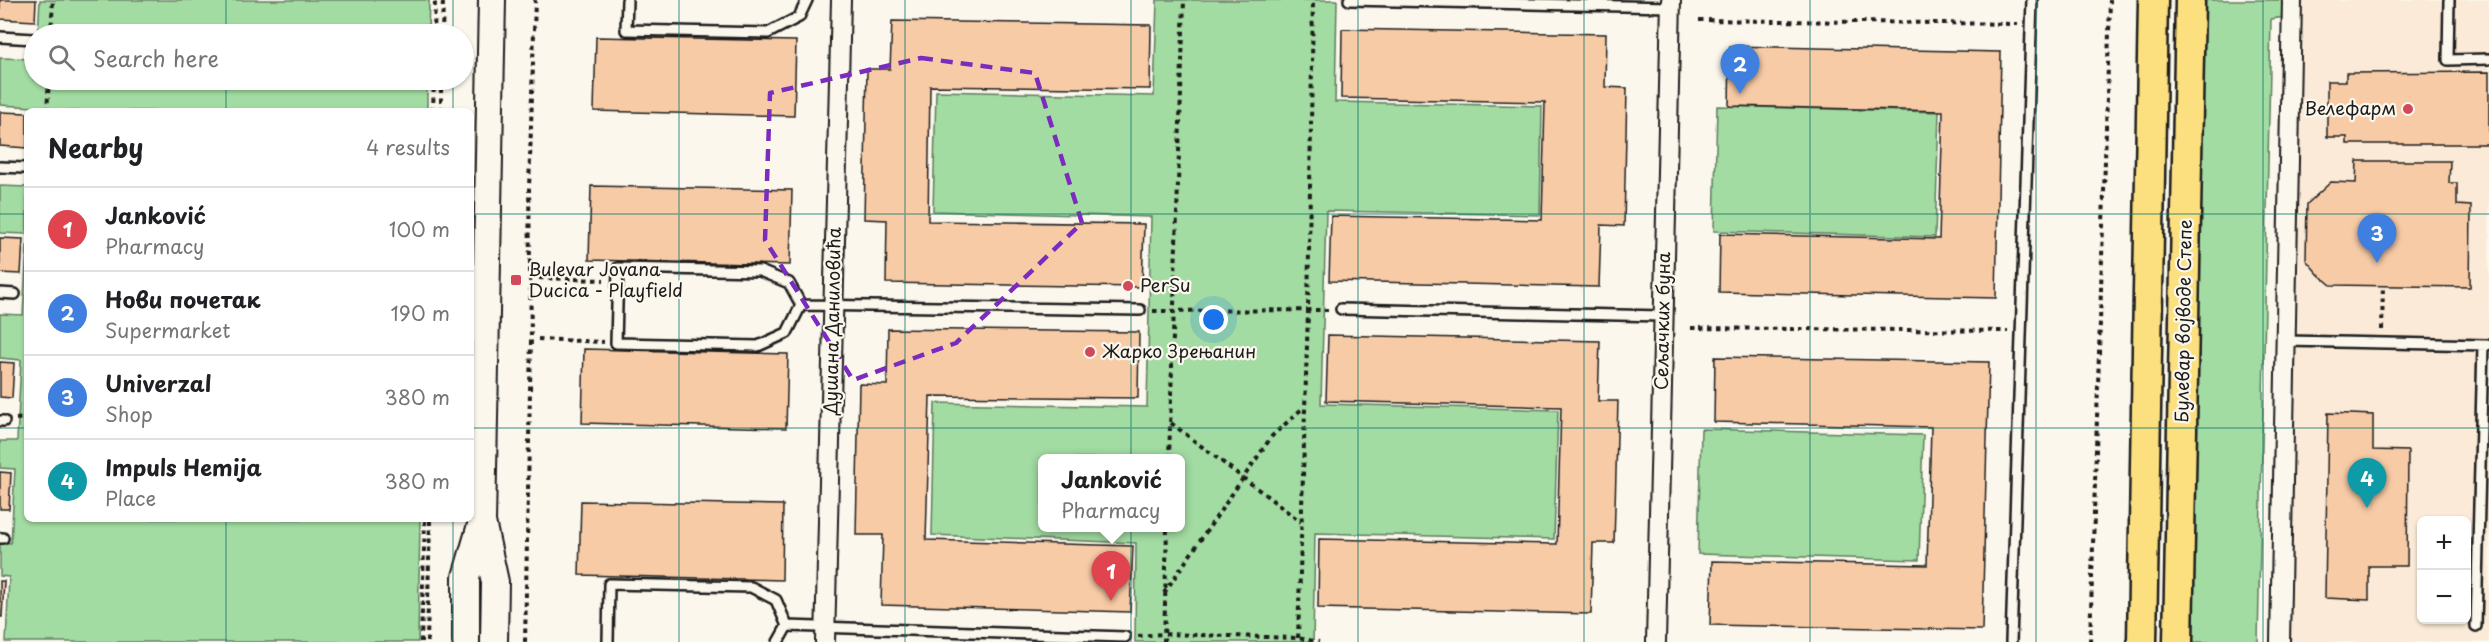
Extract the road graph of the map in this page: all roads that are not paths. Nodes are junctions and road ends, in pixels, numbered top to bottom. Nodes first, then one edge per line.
1 (492, 0) edge
2 (627, 0) edge
3 (807, 0) edge
4 (841, 0) edge
5 (1349, 0) edge
6 (2032, 0) edge
7 (2153, 0) edge
8 (2190, 0) edge
9 (2292, 0) edge
10 (2449, 0) edge
11 (1670, 3) edge
12 (0, 37) edge
13 (24, 38) edge
14 (2489, 59) edge
15 (0, 167) edge
16 (24, 168) dead end
17 (0, 293) edge
18 (15, 294) dead end
19 (801, 305) junction
20 (834, 306) junction
21 (1341, 309) road end
22 (1140, 310) road end
23 (1664, 315) junction
24 (2286, 340) junction
25 (2486, 345) edge
26 (482, 522) junction
27 (787, 626) junction
28 (2476, 626) dead end
29 (825, 635) edge
30 (1125, 637) road end
31 (466, 642) edge
32 (494, 642) edge
33 (608, 642) edge
34 (778, 642) edge
35 (1656, 642) edge
36 (2011, 642) edge
37 (2142, 642) edge
38 (2178, 642) edge
39 (2280, 642) edge

1 - 26 street
2 - 3 lane
4 - 20 street, Душана Даниловића
5 - 11 lane
6 - 36 lane
7 - 37 main road, Булевар војводе Степе
8 - 38 main road, Булевар војводе Степе
9 - 24 street
10 - 14 lane
11 - 23 street, Сељачких буна
12 - 13 lane
15 - 16 lane
17 - 18 lane
19 - 19 lane
19 - 20 lane
20 - 22 lane
20 - 29 street, Душана Даниловића
21 - 23 lane
23 - 35 street, Сељачких буна
24 - 25 lane
24 - 39 street
25 - 28 lane
26 - 31 street
26 - 32 street
27 - 29 lane
27 - 33 lane
27 - 34 lane
29 - 30 lane

